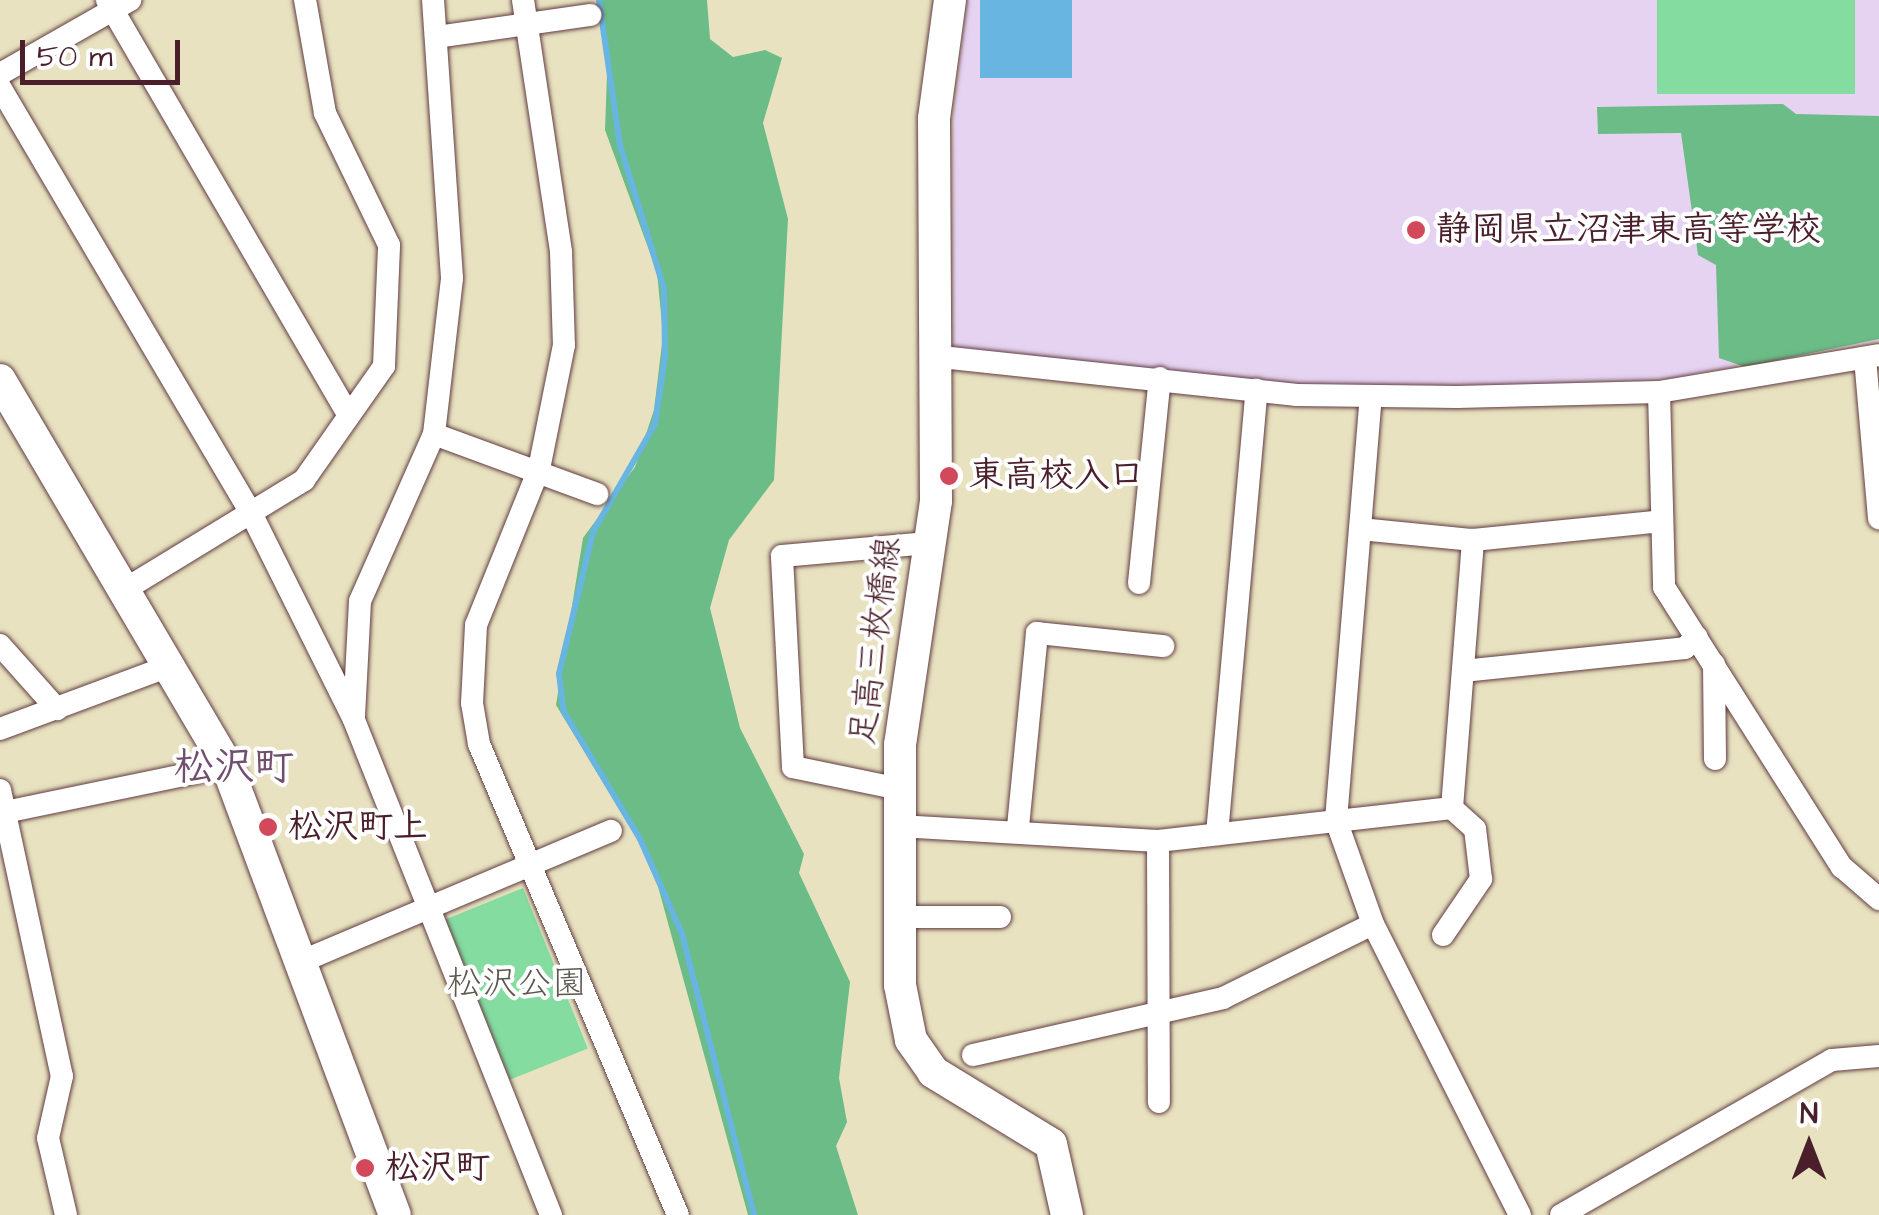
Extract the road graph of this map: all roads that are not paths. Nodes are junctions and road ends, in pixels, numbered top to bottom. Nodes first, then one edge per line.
1 (305, 0) edge
2 (433, 0) edge
3 (950, 0) edge
4 (117, 4) edge
5 (524, 12) edge
6 (590, 15) dead end
7 (436, 37) junction
8 (0, 74) edge
9 (0, 87) edge
10 (941, 357) junction
11 (1872, 357) edge
12 (1160, 378) junction
13 (0, 380) edge
14 (1257, 390) junction
15 (1659, 392) junction
16 (1371, 396) junction
17 (349, 416) junction
18 (434, 434) junction
19 (539, 470) junction
20 (598, 494) dead end
21 (251, 513) junction
22 (1879, 518) edge
23 (1662, 521) junction
24 (1360, 530) junction
25 (1473, 540) junction
26 (928, 543) junction
27 (1139, 583) dead end
28 (124, 590) junction
29 (1697, 637) junction
30 (0, 645) edge
31 (1164, 646) dead end
32 (1714, 664) junction
33 (169, 666) junction
34 (1462, 671) junction
35 (56, 709) junction
36 (354, 720) junction
37 (0, 729) edge
38 (1714, 760) dead end
39 (227, 766) junction
40 (900, 789) junction
41 (5, 800) edge
42 (1452, 808) junction
43 (1336, 820) junction
44 (899, 826) junction
45 (1018, 827) junction
46 (611, 832) dead end
47 (1217, 834) junction
48 (1158, 841) junction
49 (531, 865) junction
50 (1879, 898) edge
51 (429, 908) junction
52 (898, 917) junction
53 (1000, 917) dead end
54 (1373, 924) junction
55 (1443, 935) dead end
56 (305, 960) junction
57 (1160, 1012) junction
58 (973, 1055) dead end
59 (1879, 1056) edge
60 (1159, 1102) dead end
61 (66, 1215) edge
62 (395, 1215) edge
63 (551, 1215) edge
64 (678, 1215) edge
65 (1067, 1215) edge
66 (1520, 1215) edge
67 (1560, 1215) edge

1 - 17 street
2 - 7 street
3 - 10 main road, 足高三枚橋線
4 - 8 street
4 - 17 street
5 - 6 street
5 - 7 street
5 - 19 street
7 - 18 street
9 - 21 street
10 - 12 street
10 - 26 main road, 足高三枚橋線
11 - 15 street
11 - 22 street
12 - 14 street
12 - 27 street
13 - 28 main road
14 - 16 street
14 - 47 street
15 - 16 street
15 - 23 street
16 - 24 street
17 - 21 street
18 - 19 street
18 - 36 street
19 - 20 street
19 - 49 street
21 - 28 street
21 - 36 street
23 - 25 street
23 - 29 street
24 - 25 street
24 - 43 street
25 - 34 street
26 - 40 main road, 足高三枚橋線
26 - 40 street
28 - 33 main road
29 - 32 street
29 - 34 street
30 - 35 street
31 - 45 street
32 - 38 street
32 - 50 street
33 - 35 street
33 - 39 main road
34 - 42 street
35 - 37 street
36 - 51 street
39 - 41 street
39 - 56 main road
40 - 44 main road, 足高三枚橋線
41 - 61 street
42 - 43 street
42 - 55 street
43 - 47 street
43 - 54 street
44 - 45 street
44 - 52 main road, 足高三枚橋線
45 - 48 street
46 - 49 street
47 - 48 street
48 - 57 street
49 - 51 street
49 - 64 street
51 - 56 street
51 - 63 street
52 - 53 street
52 - 65 main road, 足高三枚橋線
54 - 57 street
54 - 66 street
56 - 62 main road
57 - 58 street
57 - 60 street
59 - 67 street

